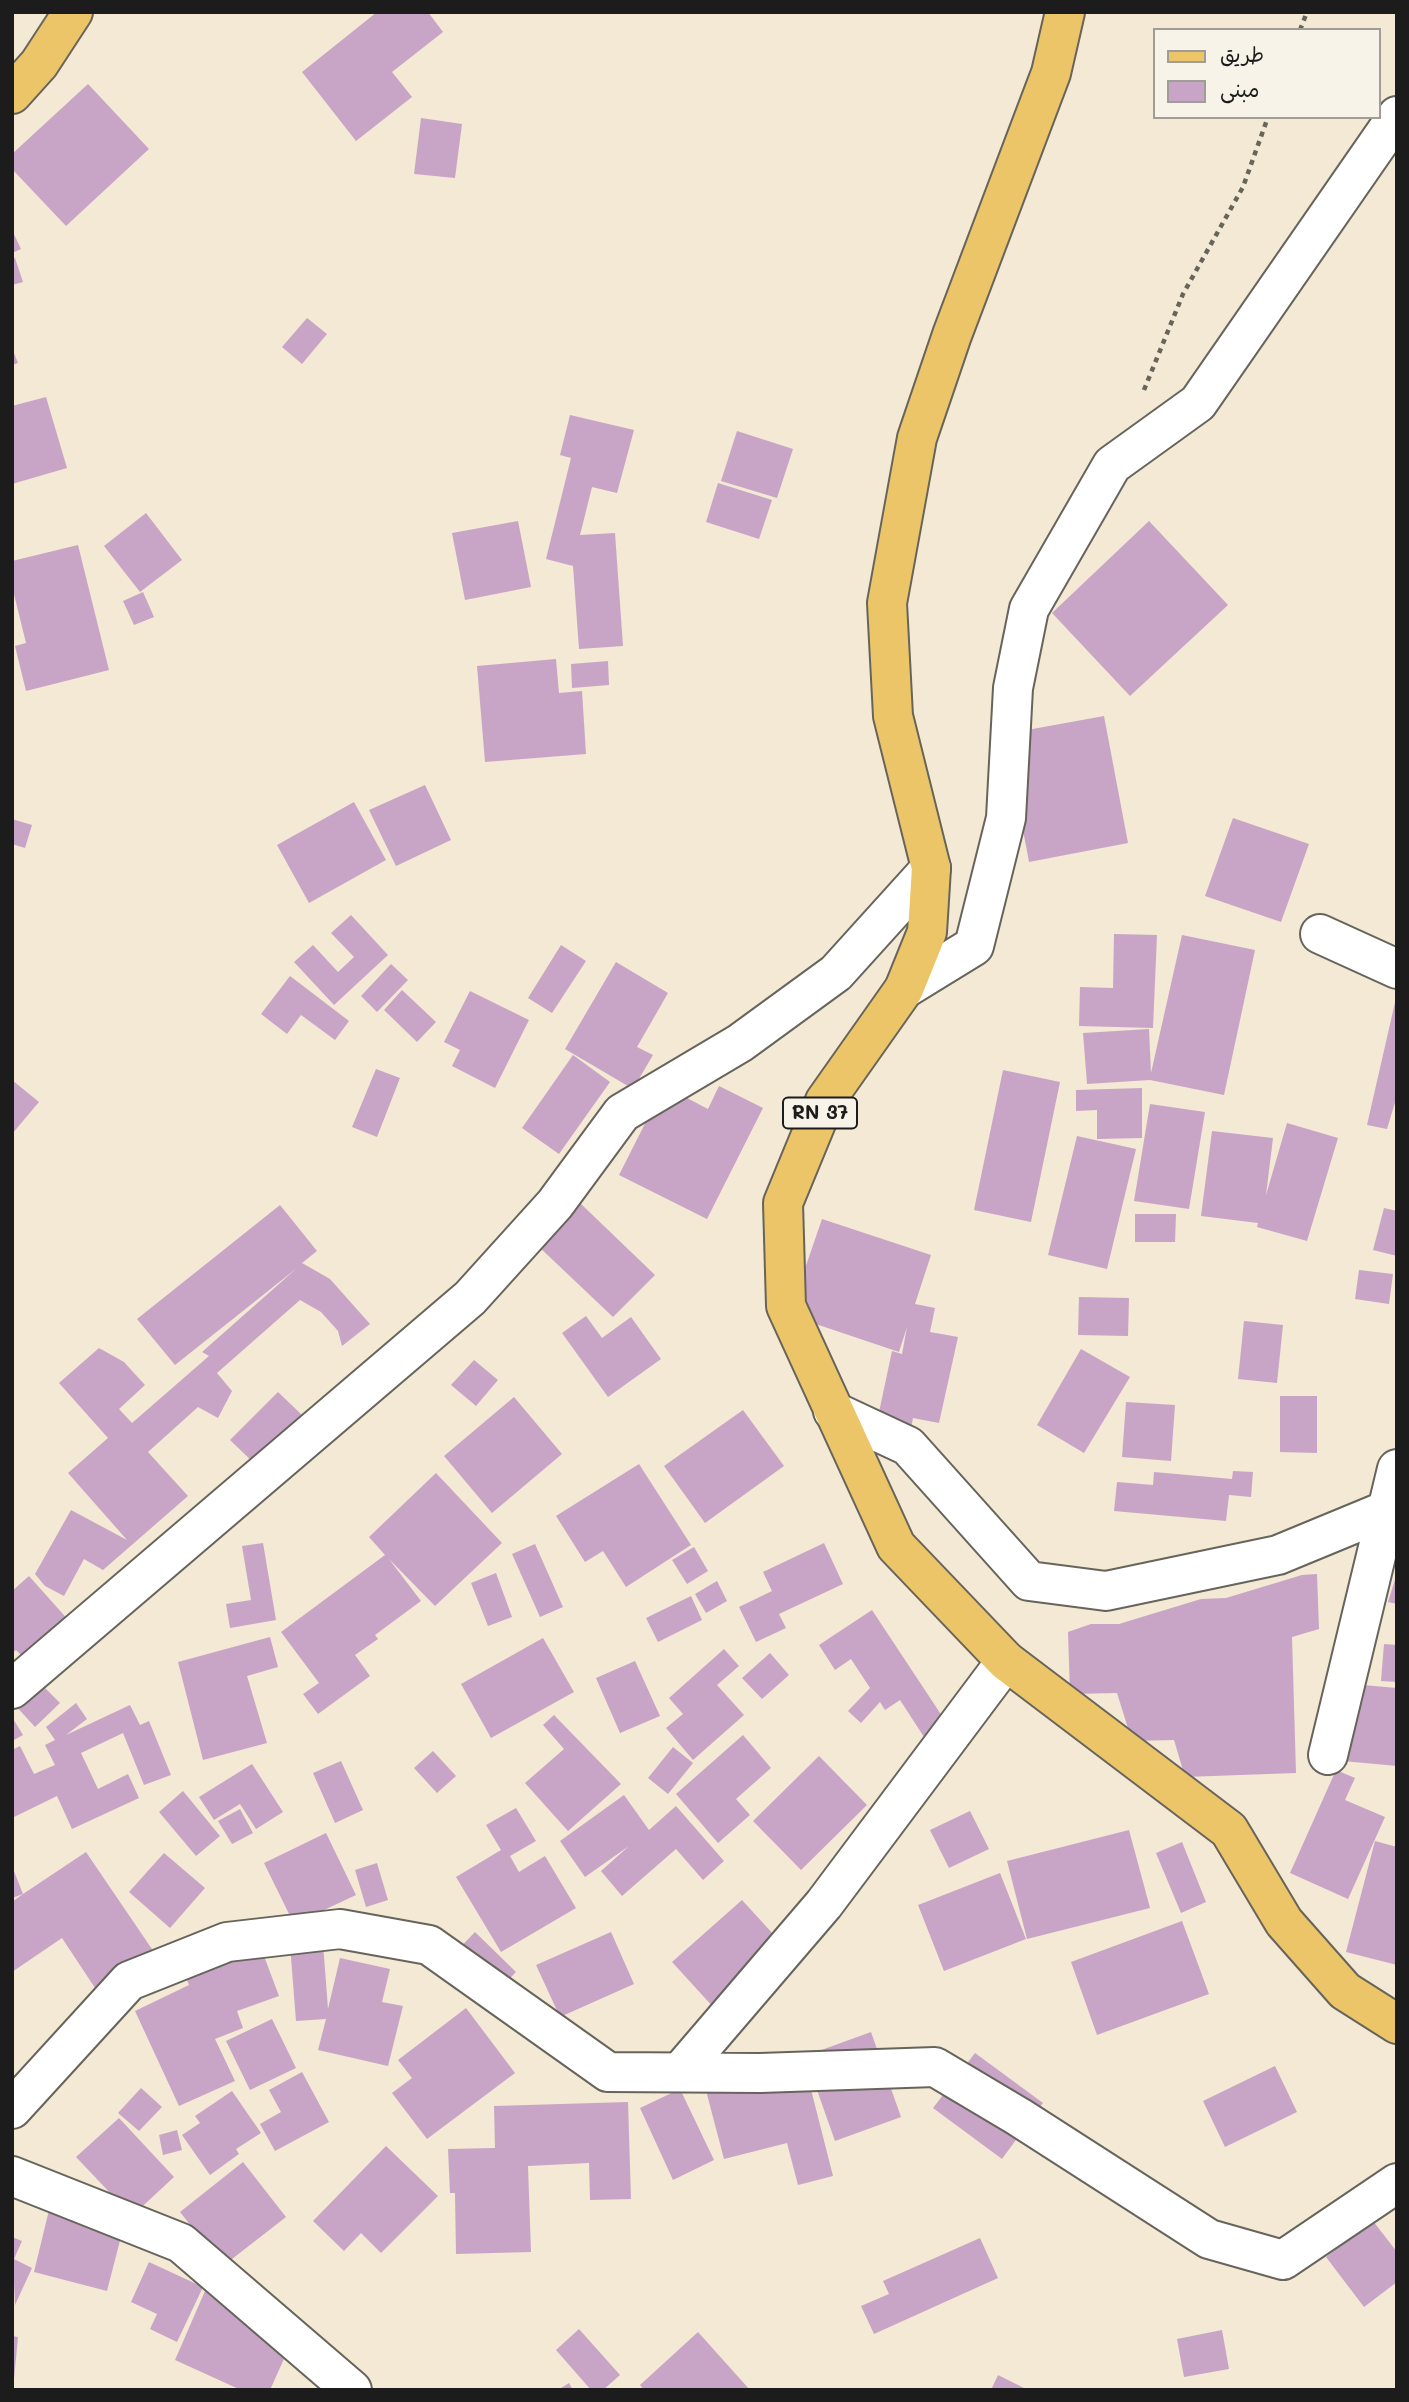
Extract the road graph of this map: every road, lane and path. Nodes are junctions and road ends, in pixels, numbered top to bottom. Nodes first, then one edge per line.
1 (73, 12) edge
2 (1065, 12) edge
3 (12, 94) edge
4 (1397, 116) edge
5 (1267, 119) edge
6 (1143, 392) dead end
7 (931, 867) junction
8 (1320, 934) dead end
9 (1397, 969) edge
10 (904, 989) junction
11 (833, 1412) junction
12 (1397, 1469) edge
13 (1387, 1510) junction
14 (1006, 1661) junction
15 (12, 1689) edge
16 (1328, 1755) dead end
17 (1397, 2024) edge
18 (680, 2072) junction
19 (12, 2109) edge
20 (12, 2175) edge
21 (1397, 2183) edge
22 (352, 2390) edge

1 - 3 main road
2 - 7 main road, RN 37
4 - 10 street
5 - 6 path
7 - 10 main road, RN 37
7 - 15 street
8 - 9 street
10 - 11 main road, RN 37
11 - 13 street
11 - 14 main road, RN 37
12 - 13 street
13 - 16 street
14 - 17 main road, RN 37
14 - 18 street
18 - 19 street
18 - 21 street
20 - 22 street

